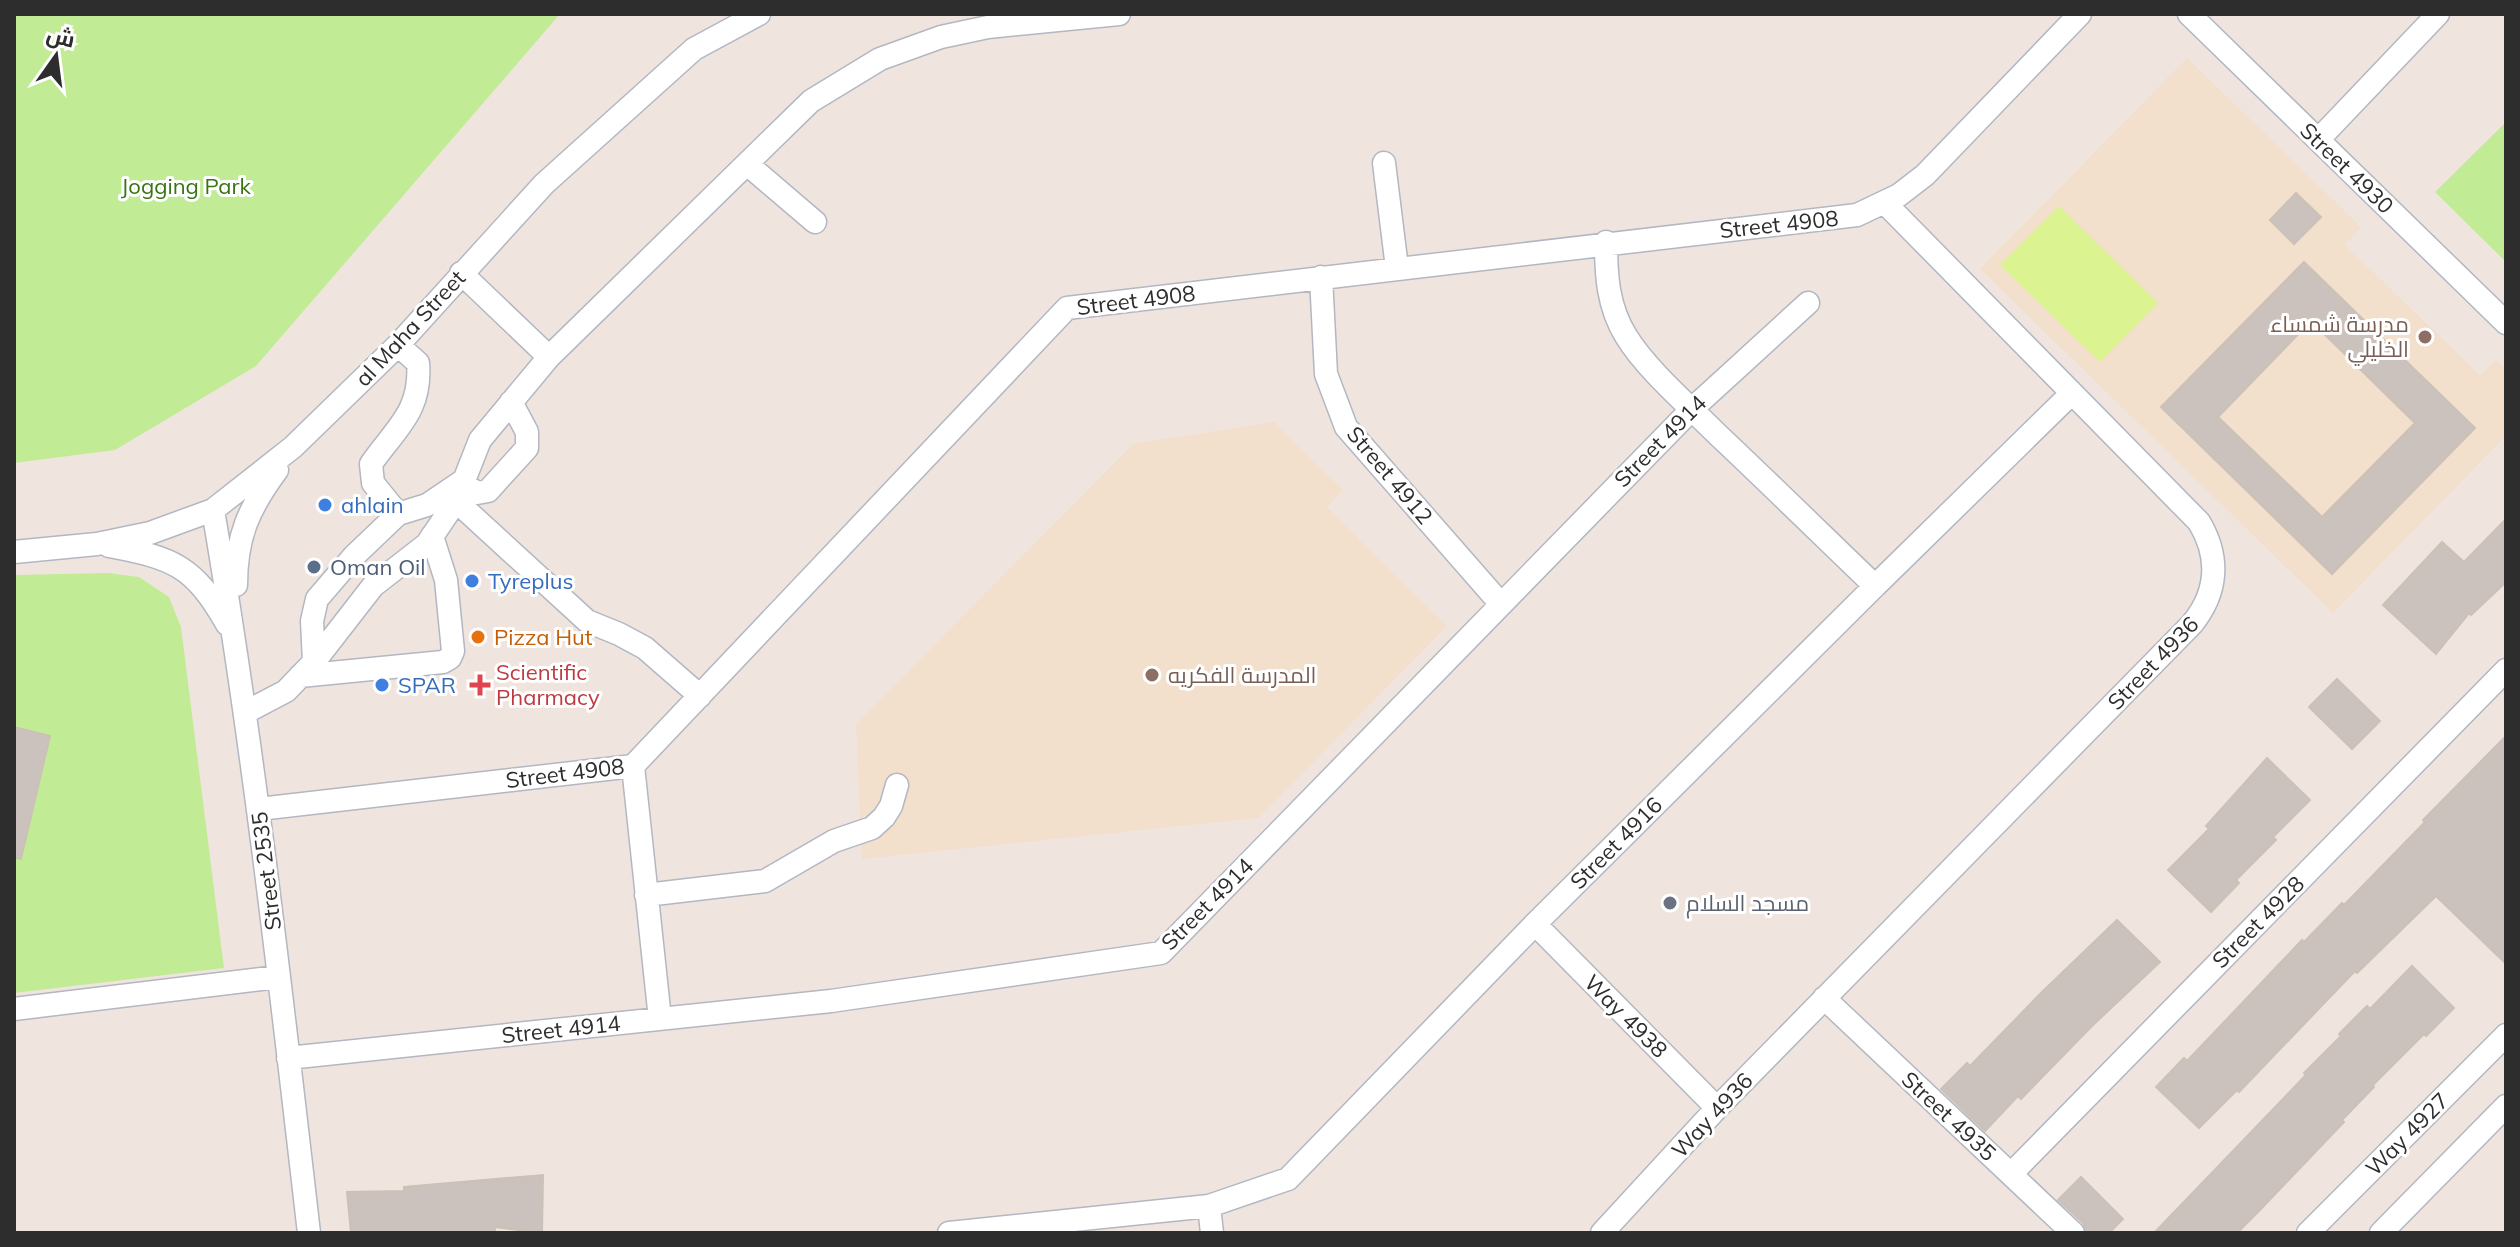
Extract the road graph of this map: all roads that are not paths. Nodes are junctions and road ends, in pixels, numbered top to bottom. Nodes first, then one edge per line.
1 (759, 14) edge
2 (1119, 14) edge
3 (2080, 14) edge
4 (2189, 14) edge
5 (2438, 14) edge
6 (2318, 140) junction
7 (1384, 163) dead end
8 (747, 164) junction
9 (1885, 203) junction
10 (815, 222) dead end
11 (1606, 242) junction
12 (1397, 268) junction
13 (461, 273) junction
14 (1321, 277) junction
15 (1808, 303) dead end
16 (2506, 323) edge
17 (398, 345) junction
18 (549, 357) junction
19 (2072, 393) junction
20 (511, 402) junction
21 (1692, 409) junction
22 (293, 447) junction
23 (458, 492) junction
24 (213, 510) junction
25 (398, 514) junction
26 (432, 536) junction
27 (97, 544) junction
28 (14, 552) edge
29 (1875, 586) junction
30 (1500, 603) junction
31 (235, 638) junction
32 (307, 669) junction
33 (2506, 670) edge
34 (700, 696) junction
35 (246, 712) junction
36 (633, 766) junction
37 (897, 785) dead end
38 (259, 809) junction
39 (646, 895) junction
40 (1535, 924) junction
41 (278, 977) junction
42 (1824, 998) junction
43 (14, 1009) edge
44 (660, 1019) junction
45 (2506, 1035) edge
46 (288, 1058) junction
47 (2506, 1106) edge
48 (1717, 1108) junction
49 (2011, 1174) junction
50 (1209, 1206) junction
51 (309, 1233) edge
52 (949, 1233) edge
53 (1212, 1233) edge
54 (1602, 1233) edge
55 (2073, 1233) edge
56 (2308, 1233) edge
57 (2381, 1233) edge

1 - 13 street, al Maha Street
2 - 8 street
3 - 9 street, Street 4908
4 - 6 street, Street 4930
5 - 6 street
6 - 16 street, Street 4930
7 - 12 street
8 - 10 street
8 - 18 street
9 - 11 street, Street 4908
9 - 19 street, Street 4936
11 - 12 street, Street 4908
11 - 21 street
12 - 14 street, Street 4908
13 - 17 street, al Maha Street
13 - 18 street
14 - 30 street, Street 4912
14 - 34 street, Street 4908
15 - 21 street, Street 4914
17 - 22 street, al Maha Street
17 - 25 street
18 - 20 street
19 - 29 street, Street 4916
19 - 42 street, Street 4936
20 - 23 street
20 - 23 street
21 - 29 street
21 - 30 street, Street 4914
22 - 24 street, al Maha Street
22 - 31 street
23 - 25 street
23 - 26 street
23 - 34 street
24 - 27 street, al Maha Street
24 - 31 street, Street 2535
25 - 32 street
26 - 32 street
26 - 32 street
27 - 28 street, al Maha Street
27 - 31 street
29 - 40 street, Street 4916
30 - 44 street, Street 4914
31 - 35 street, Street 2535
32 - 35 street
33 - 49 street, Street 4928
34 - 36 street, Street 4908
35 - 38 street, Street 2535
36 - 38 street, Street 4908
36 - 39 street
37 - 39 street
38 - 41 street, Street 2535
39 - 44 street
40 - 48 street, Way 4938
40 - 50 street, Street 4916
41 - 43 street
41 - 46 street, Street 2535
42 - 48 street, Way 4936
42 - 49 street, Street 4935
44 - 46 street, Street 4914
45 - 56 street, Way 4927
46 - 51 street, Street 2535
47 - 57 street
48 - 54 street, Way 4936
49 - 55 street, Street 4935
50 - 52 street, Street 4916
50 - 53 street

